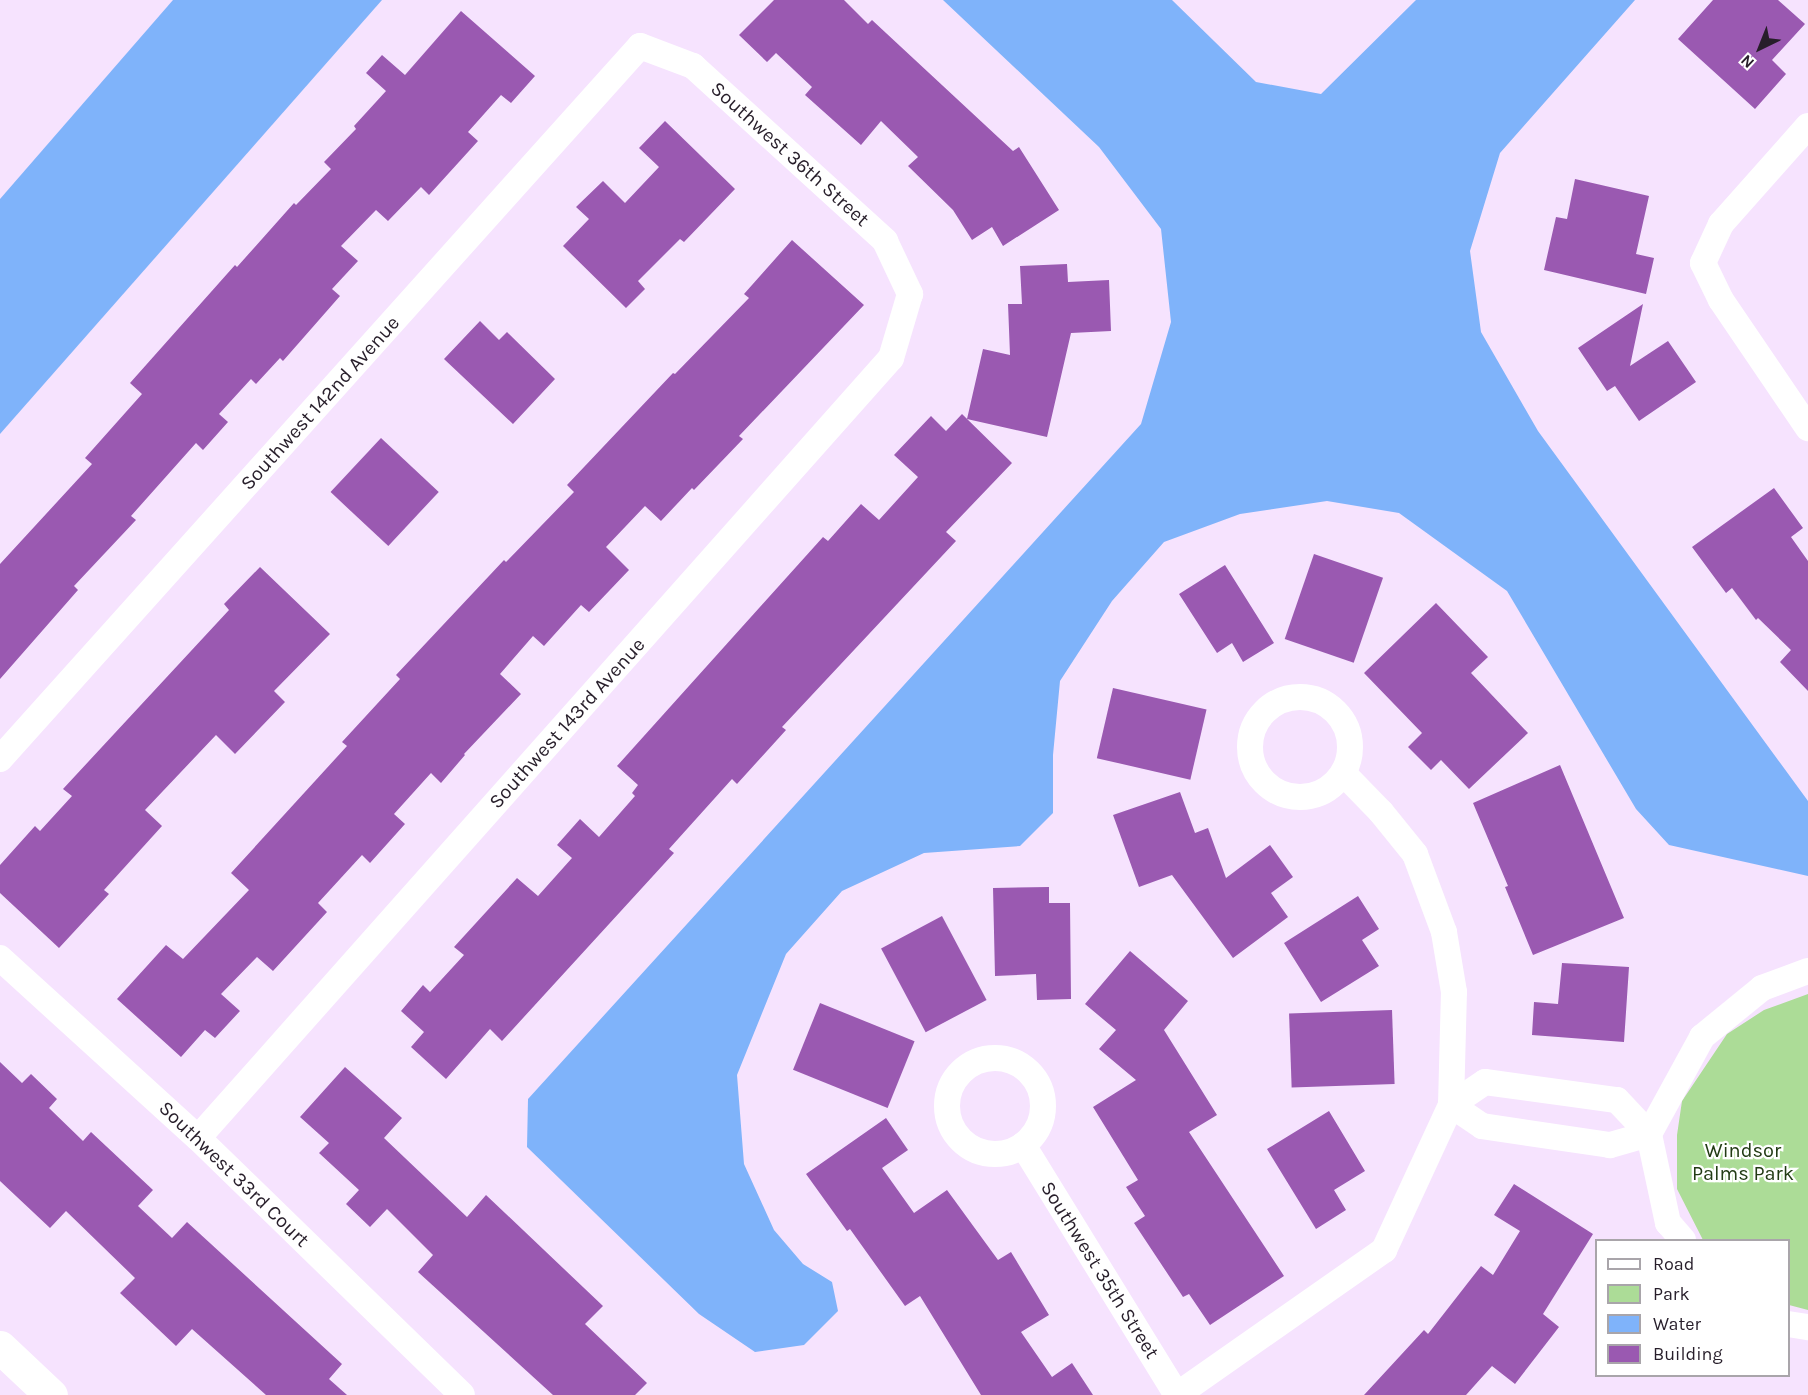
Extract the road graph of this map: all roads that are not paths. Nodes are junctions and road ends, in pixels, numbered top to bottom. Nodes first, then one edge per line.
1 (640, 46) joint
2 (1808, 126) edge
3 (910, 294) joint
4 (1808, 428) edge
5 (0, 759) edge
6 (1344, 774) dead end
7 (0, 958) edge
8 (1808, 971) edge
9 (1451, 1104) junction
10 (1649, 1134) junction
11 (198, 1138) junction
12 (1023, 1145) dead end
13 (1682, 1239) edge
14 (1790, 1324) edge
15 (1808, 1327) edge
16 (0, 1347) edge
17 (51, 1395) edge
18 (462, 1395) edge
19 (1178, 1395) edge

1 - 3 street, Southwest 36th Street
1 - 5 street, Southwest 142nd Avenue
2 - 4 street
3 - 11 street, Southwest 143rd Avenue
6 - 9 street
7 - 11 street, Southwest 33rd Court
8 - 10 street
9 - 10 street
9 - 10 street
9 - 19 street
10 - 13 street
11 - 18 street, Southwest 33rd Court
12 - 19 street, Southwest 35th Street
14 - 15 street
16 - 17 main road

